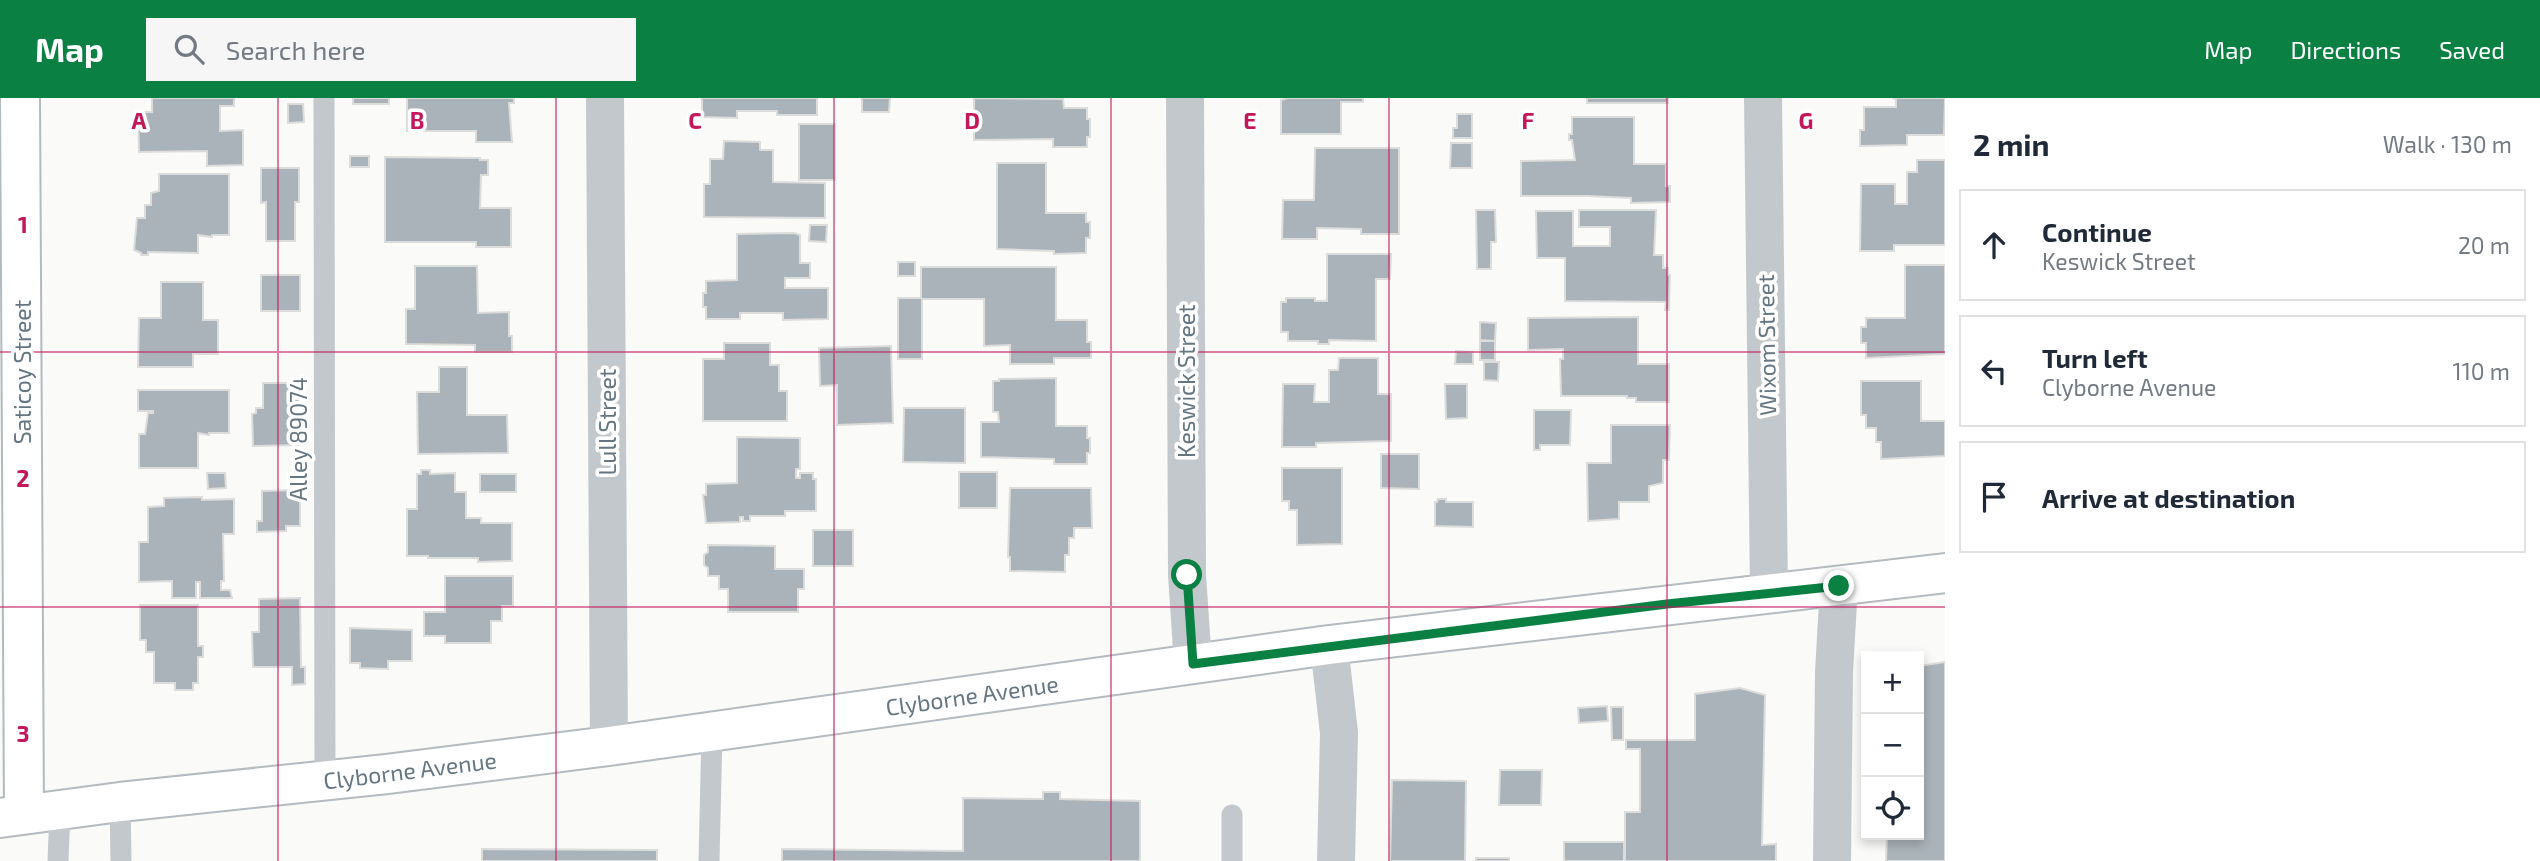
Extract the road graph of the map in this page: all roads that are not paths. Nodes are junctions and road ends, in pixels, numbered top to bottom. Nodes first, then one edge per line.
1 (20, 98) edge
2 (324, 98) edge
3 (606, 98) edge
4 (1185, 98) edge
5 (1763, 98) edge
6 (12, 533) edge
7 (1945, 573) edge
8 (1839, 586) junction
9 (1769, 592) junction
10 (1329, 645) junction
11 (1193, 664) junction
12 (712, 732) junction
13 (609, 746) junction
14 (325, 781) junction
15 (120, 802) junction
16 (28, 814) edge
17 (1232, 815) dead end
18 (58, 861) edge
19 (121, 861) edge
20 (709, 861) edge
21 (1231, 861) edge
22 (1336, 861) edge
23 (1832, 861) edge

1 - 6 main road, Saticoy Street
2 - 14 lane, Alley 89074
3 - 13 street, Lull Street
4 - 11 street, Keswick Street
5 - 9 street, Wixom Street
6 - 16 main road, Saticoy Street
7 - 8 main road, Clyborne Avenue
8 - 9 main road, Clyborne Avenue
8 - 23 street
9 - 10 main road, Clyborne Avenue
10 - 11 main road, Clyborne Avenue
10 - 22 street
11 - 12 main road, Clyborne Avenue
12 - 13 main road, Clyborne Avenue
12 - 20 lane
13 - 14 main road, Clyborne Avenue
14 - 15 main road, Clyborne Avenue
15 - 16 main road, Clyborne Avenue
15 - 19 lane
16 - 18 lane
17 - 21 lane

